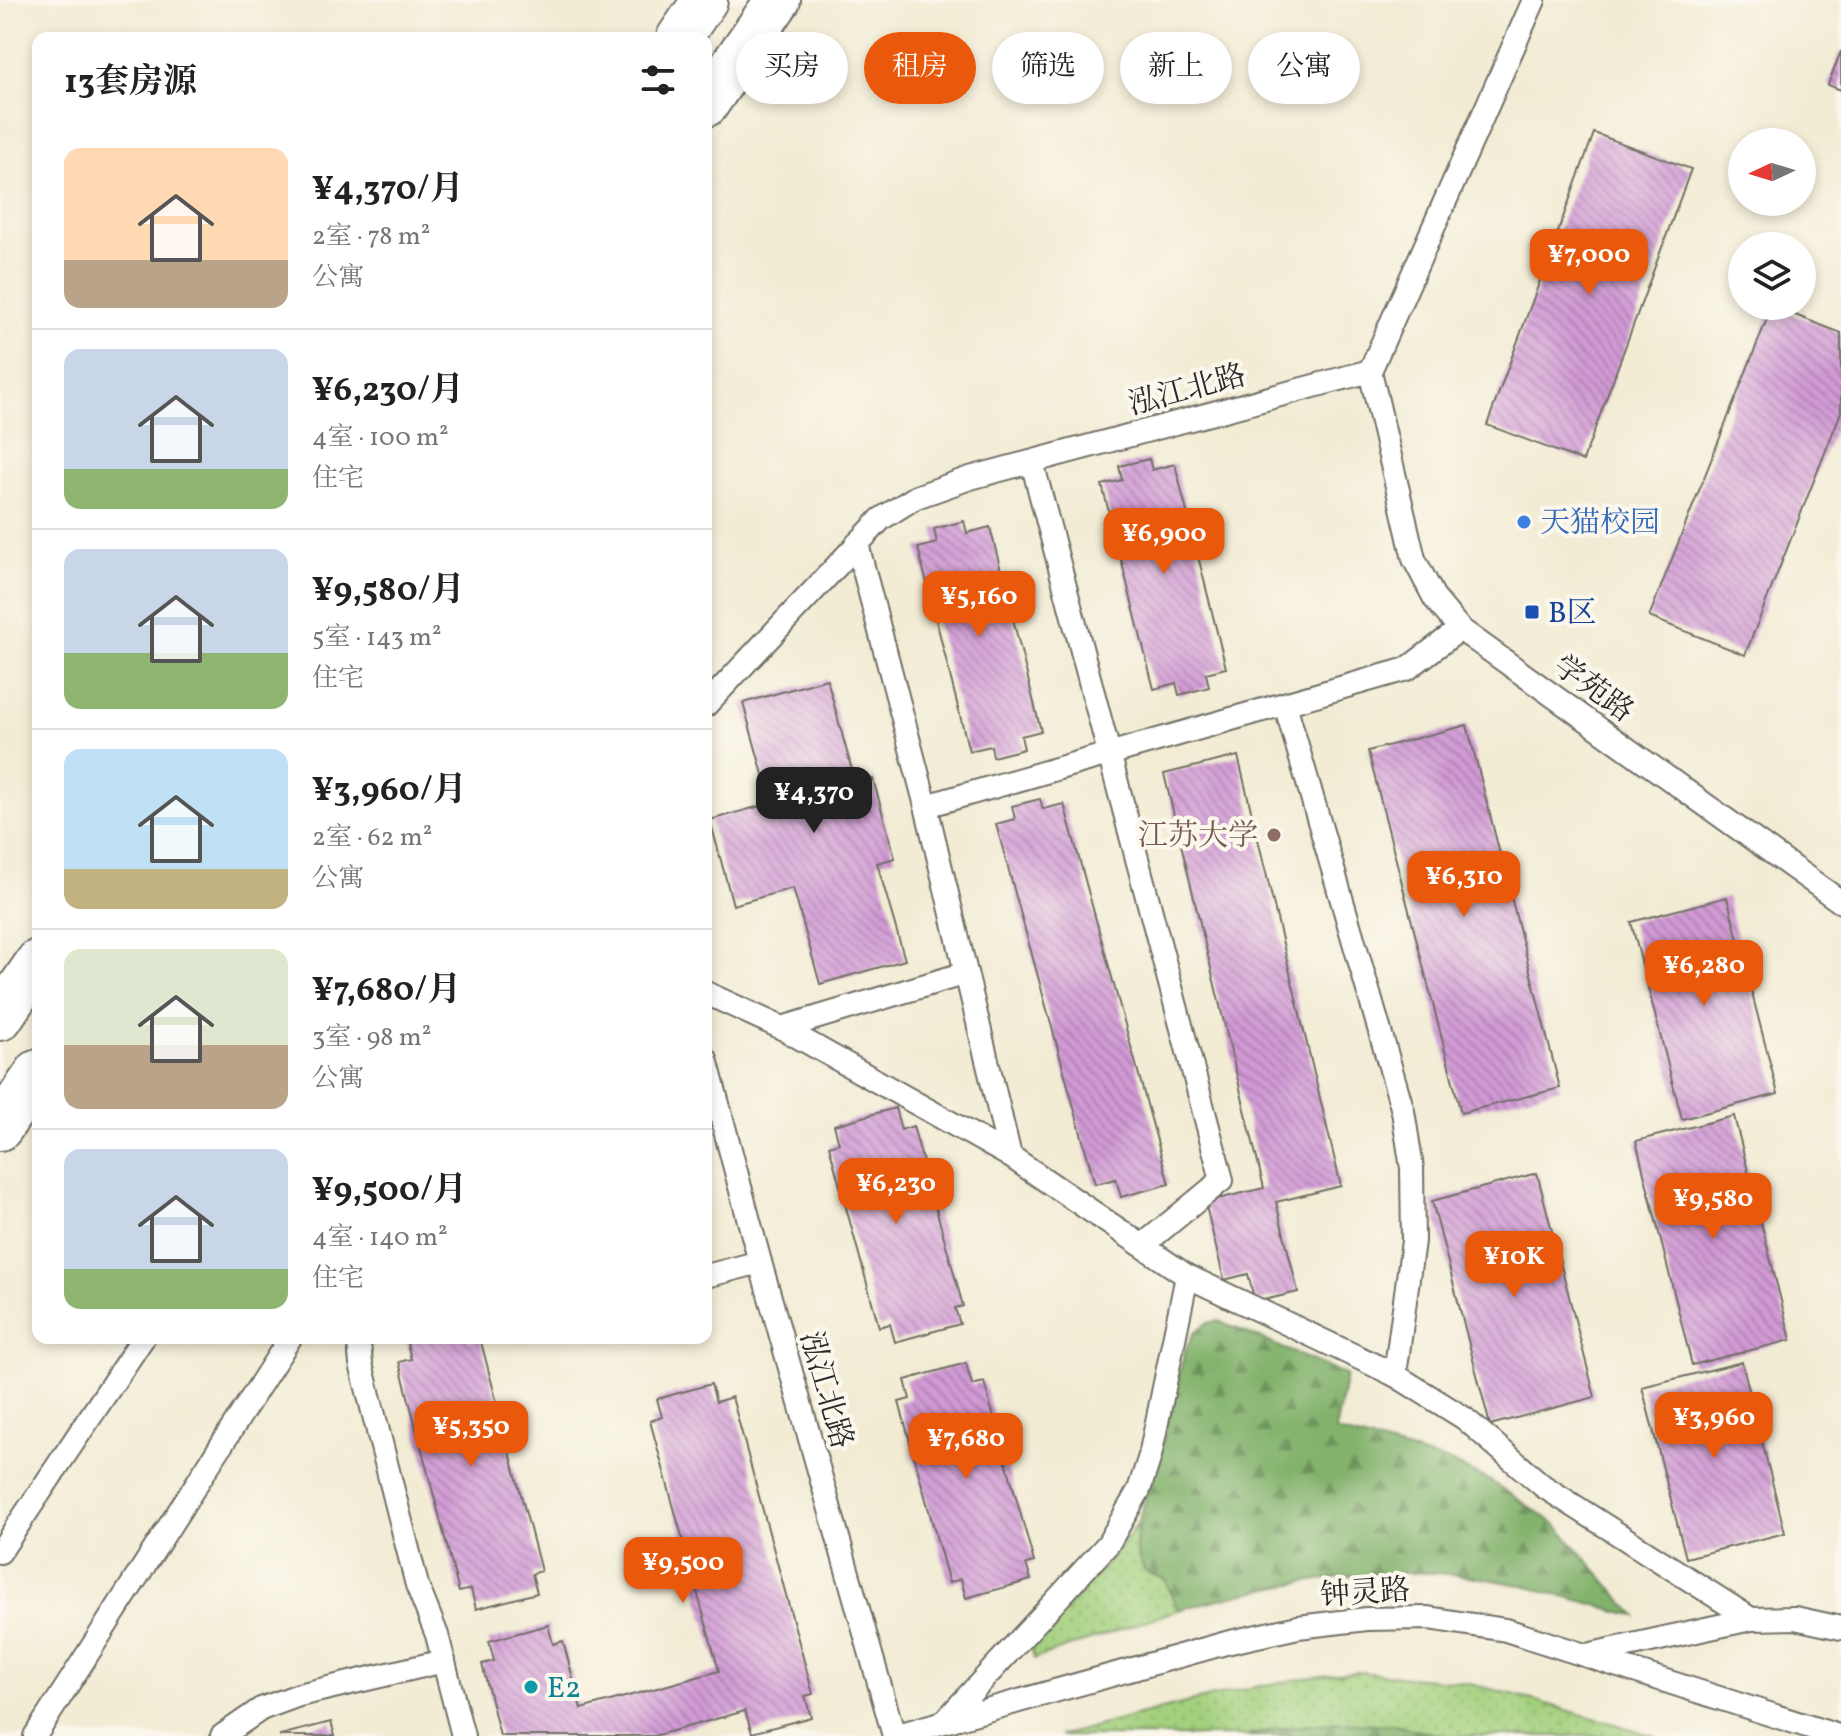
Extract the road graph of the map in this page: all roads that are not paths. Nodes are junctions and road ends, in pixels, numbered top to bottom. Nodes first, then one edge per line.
1 (705, 0) edge
2 (778, 0) edge
3 (1534, 0) edge
4 (683, 32) edge
5 (712, 95) edge
6 (1370, 371) junction
7 (1032, 462) junction
8 (857, 544) junction
9 (1460, 629) junction
10 (712, 699) edge
11 (1285, 704) junction
12 (1108, 754) junction
13 (926, 806) junction
14 (1841, 902) edge
15 (32, 971) edge
16 (966, 973) junction
17 (712, 996) edge
18 (0, 1018) edge
19 (782, 1028) junction
20 (32, 1081) edge
21 (712, 1082) edge
22 (0, 1128) edge
23 (1010, 1156) junction
24 (1143, 1245) junction
25 (760, 1262) junction
26 (712, 1274) edge
27 (1187, 1276) junction
28 (139, 1344) edge
29 (286, 1344) edge
30 (359, 1344) edge
31 (1395, 1375) junction
32 (0, 1552) edge
33 (1751, 1619) junction
34 (1841, 1628) edge
35 (1586, 1655) junction
36 (444, 1661) junction
37 (945, 1721) junction
38 (35, 1736) edge
39 (222, 1736) edge
40 (463, 1736) edge
41 (894, 1736) edge
42 (1838, 1736) edge

1 - 4 main road
2 - 5 main road
3 - 6 lane
6 - 7 lane, 泓江北路
6 - 9 lane, 学苑路
7 - 8 lane, 泓江北路
7 - 12 lane
8 - 10 lane, 泓江北路
8 - 13 lane
9 - 11 lane
9 - 14 lane, 学苑路
11 - 12 lane
11 - 31 lane
12 - 13 lane
12 - 24 lane
13 - 16 lane
15 - 18 main road
16 - 19 lane
16 - 23 lane
17 - 19 lane
19 - 23 lane
20 - 22 main road
21 - 25 lane, 泓江北路
23 - 24 lane
24 - 27 lane
25 - 26 lane
25 - 41 lane, 泓江北路
27 - 31 lane
27 - 37 lane
28 - 32 lane
29 - 38 lane
30 - 36 lane
31 - 33 lane
33 - 34 lane
33 - 35 lane
35 - 37 lane, 钟灵路
35 - 42 lane, 钟灵路
36 - 39 lane
36 - 40 lane
37 - 41 lane, 钟灵路

